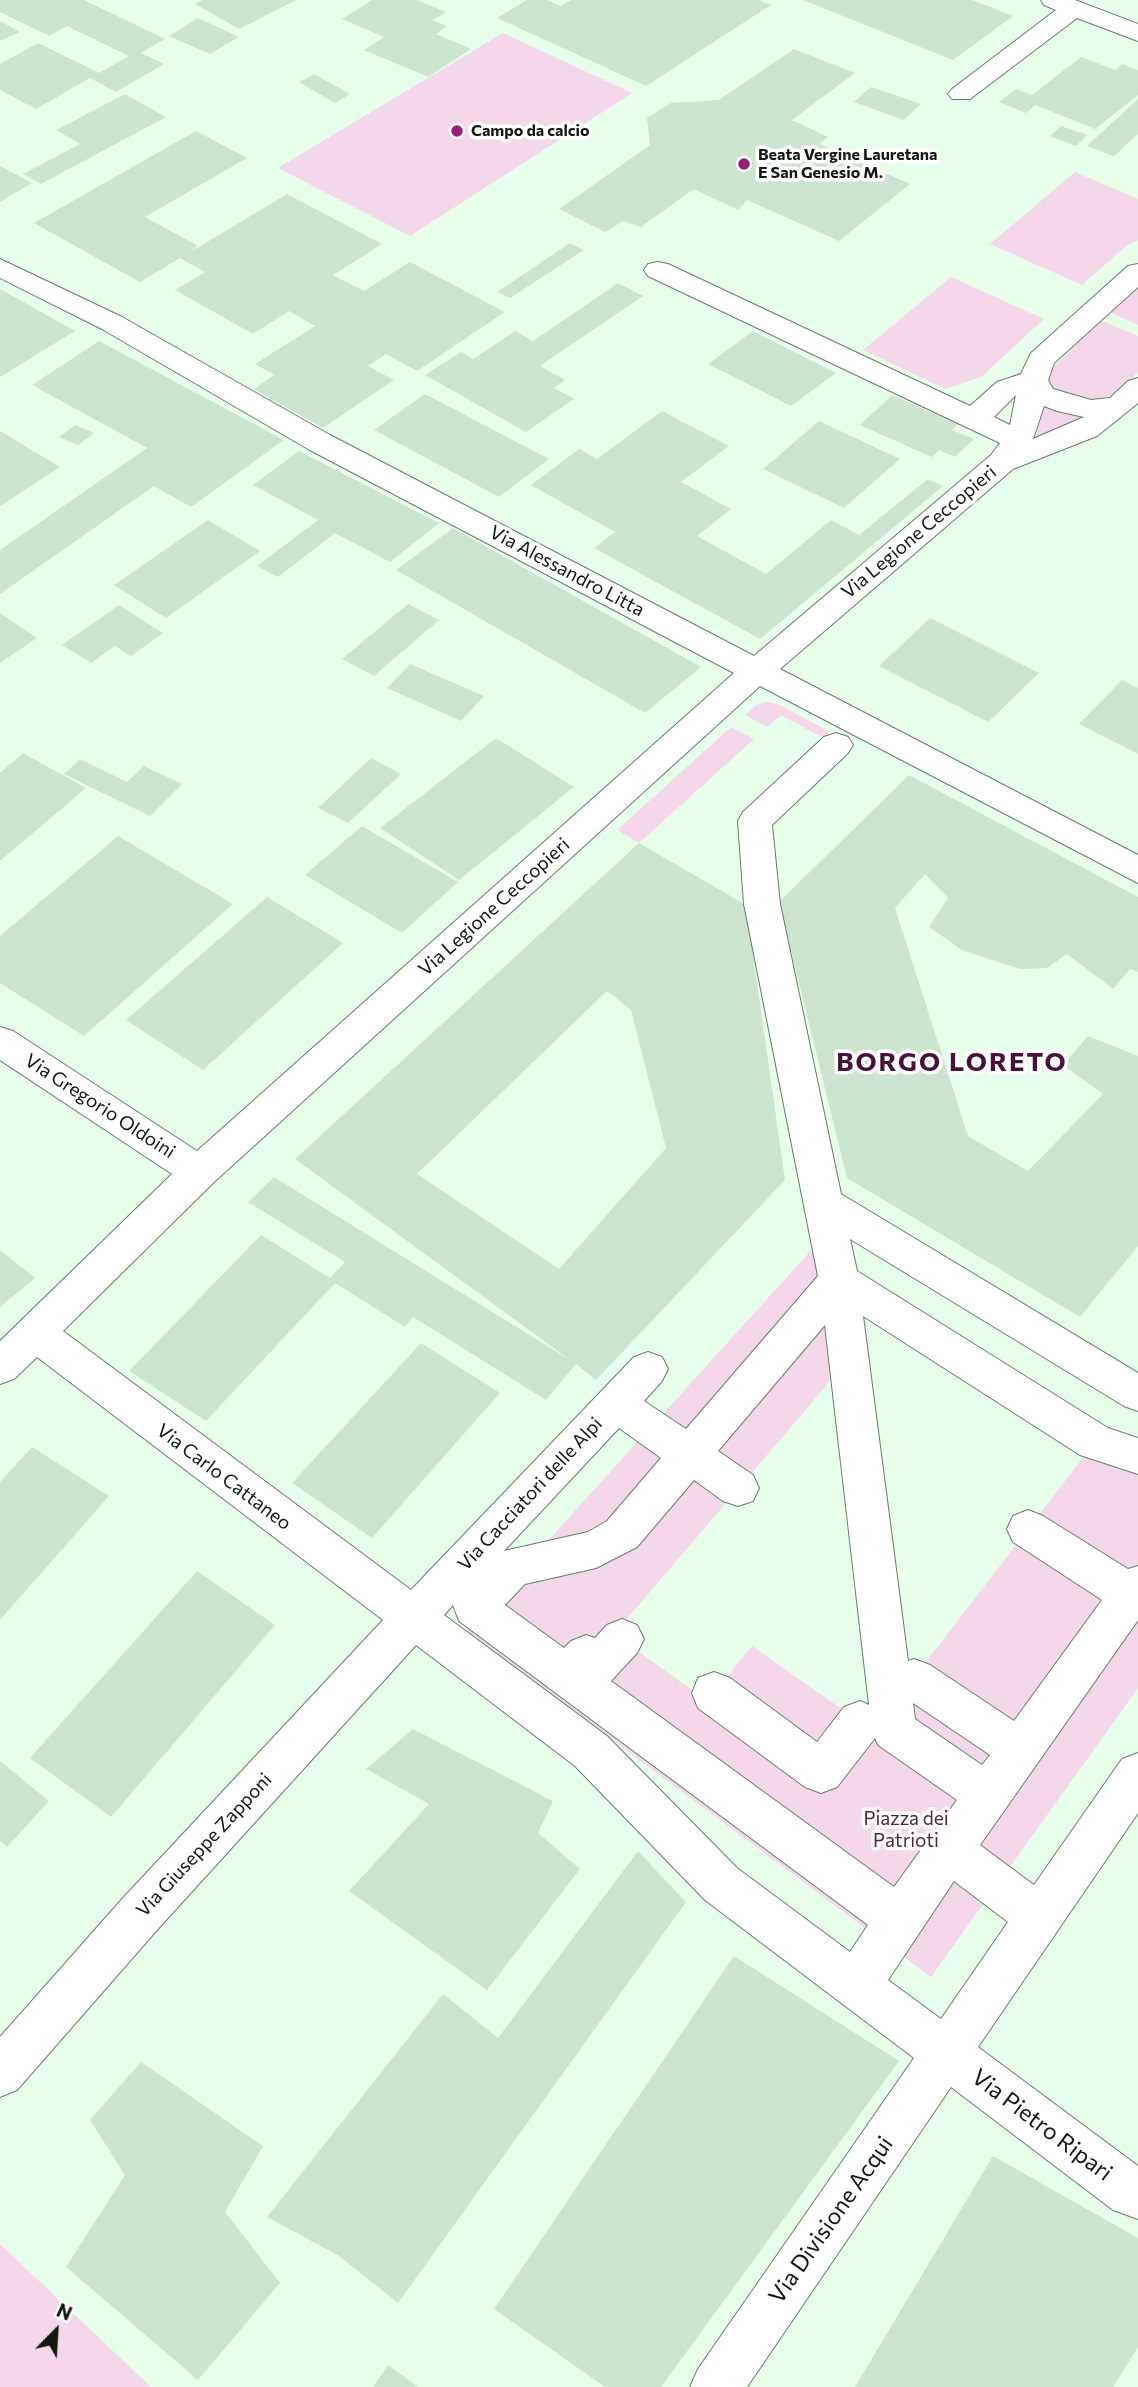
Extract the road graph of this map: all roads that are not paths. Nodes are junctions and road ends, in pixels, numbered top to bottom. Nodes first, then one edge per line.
1 (1063, 4) edge
2 (1138, 33) edge
3 (961, 94) dead end
4 (0, 267) edge
5 (658, 270) dead end
6 (1138, 272) edge
7 (1033, 380) junction
8 (1128, 397) edge
9 (974, 419) junction
10 (1010, 451) junction
11 (757, 671) junction
12 (836, 745) dead end
13 (1138, 870) edge
14 (0, 1041) edge
15 (199, 1172) junction
16 (823, 1203) junction
17 (839, 1280) junction
18 (36, 1334) junction
19 (0, 1367) edge
20 (648, 1369) dead end
21 (1138, 1394) edge
22 (615, 1404) junction
23 (689, 1456) junction
24 (1138, 1457) edge
25 (738, 1488) dead end
26 (1028, 1529) dead end
27 (1134, 1590) edge
28 (412, 1619) junction
29 (622, 1639) dead end
30 (568, 1675) junction
31 (914, 1679) dead end
32 (714, 1693) dead end
33 (860, 1722) dead end
34 (1020, 1750) junction
35 (1138, 1774) edge
36 (988, 1795) junction
37 (948, 1849) junction
38 (1040, 1917) junction
39 (899, 1919) junction
40 (857, 1985) junction
41 (946, 2053) junction
42 (0, 2073) edge
43 (1138, 2194) edge
44 (716, 2387) edge

1 - 2 street
1 - 3 street
4 - 11 street, Via Alessandro Litta
5 - 9 street
6 - 7 street
7 - 8 street
7 - 9 street
7 - 10 street
8 - 10 street
9 - 10 street
10 - 11 street, Via Legione Ceccopieri
11 - 13 street, Via Alessandro Litta
11 - 15 street, Via Legione Ceccopieri
12 - 16 street
14 - 15 street, Via Gregorio Oldoini
15 - 18 street, Via Legione Ceccopieri
16 - 17 street
16 - 21 street
17 - 23 street
17 - 24 street
17 - 36 street
18 - 19 street, Via Legione Ceccopieri
18 - 28 street, Via Carlo Cattaneo
20 - 22 street, Via Cacciatori delle Alpi
22 - 23 street
22 - 28 street, Via Cacciatori delle Alpi
23 - 25 street
23 - 30 street
26 - 27 street
27 - 34 street
28 - 40 street
28 - 42 street, Via Giuseppe Zapponi
29 - 30 street
30 - 39 street
31 - 34 street
32 - 33 street
34 - 36 street
35 - 38 street
36 - 37 street
37 - 38 street
37 - 39 street
38 - 41 street
39 - 40 street
40 - 41 street
41 - 43 street, Via Pietro Ripari
41 - 44 street, Via Divisione Acqui

